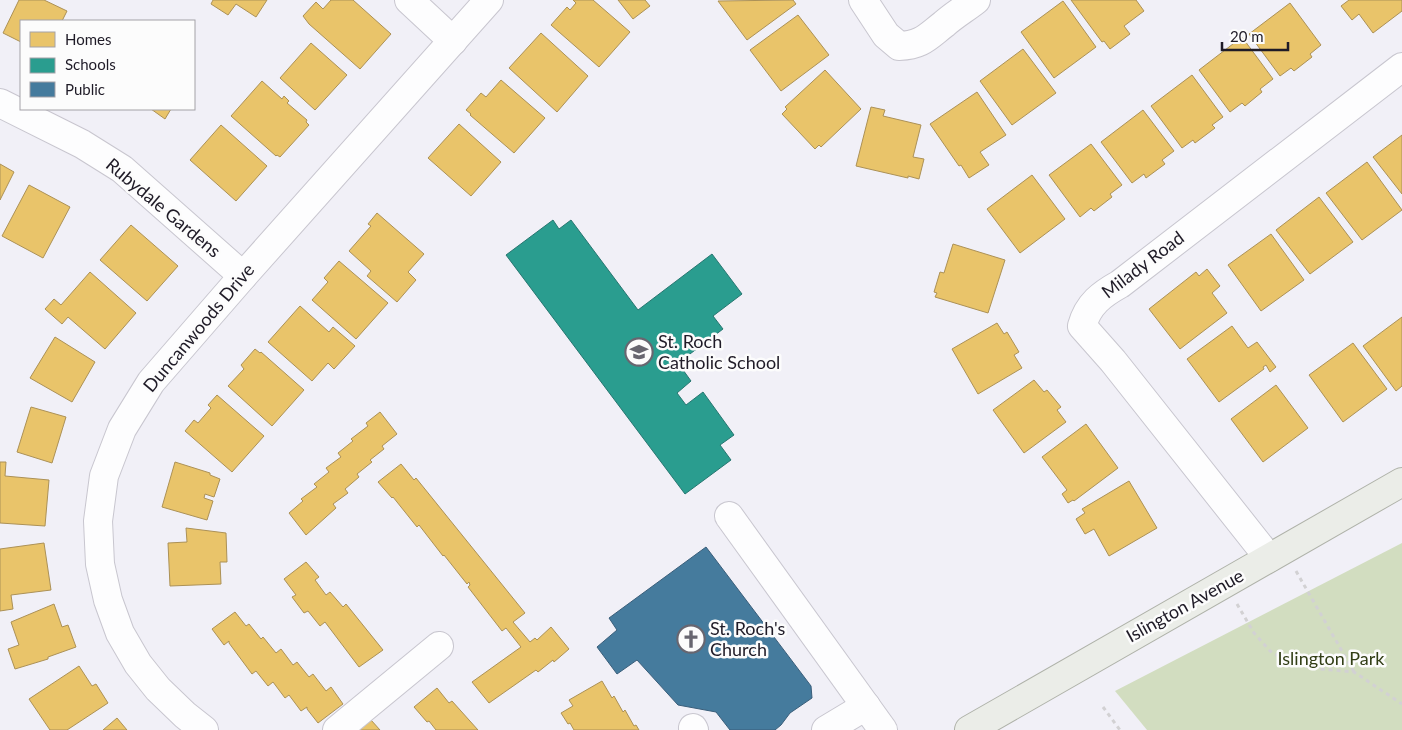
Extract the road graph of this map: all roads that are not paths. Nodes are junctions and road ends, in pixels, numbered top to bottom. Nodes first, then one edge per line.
1 (409, 0) edge
2 (489, 0) edge
3 (863, 0) edge
4 (976, 0) edge
5 (453, 41) junction
6 (1402, 67) edge
7 (0, 103) edge
8 (243, 276) junction
9 (1402, 482) edge
10 (729, 516) dead end
11 (1276, 554) junction
12 (439, 646) dead end
13 (866, 706) junction
14 (204, 730) edge
15 (337, 730) edge
16 (826, 730) edge
17 (883, 730) edge
18 (969, 730) edge

1 - 5 street
2 - 5 street, Duncanwoods Drive
3 - 4 street
5 - 8 street, Duncanwoods Drive
6 - 11 street, Milady Road
7 - 8 street, Rubydale Gardens
8 - 14 street, Duncanwoods Drive
9 - 11 main road, Islington Avenue
10 - 13 street
11 - 18 main road, Islington Avenue
12 - 15 street
13 - 16 street
13 - 17 street

